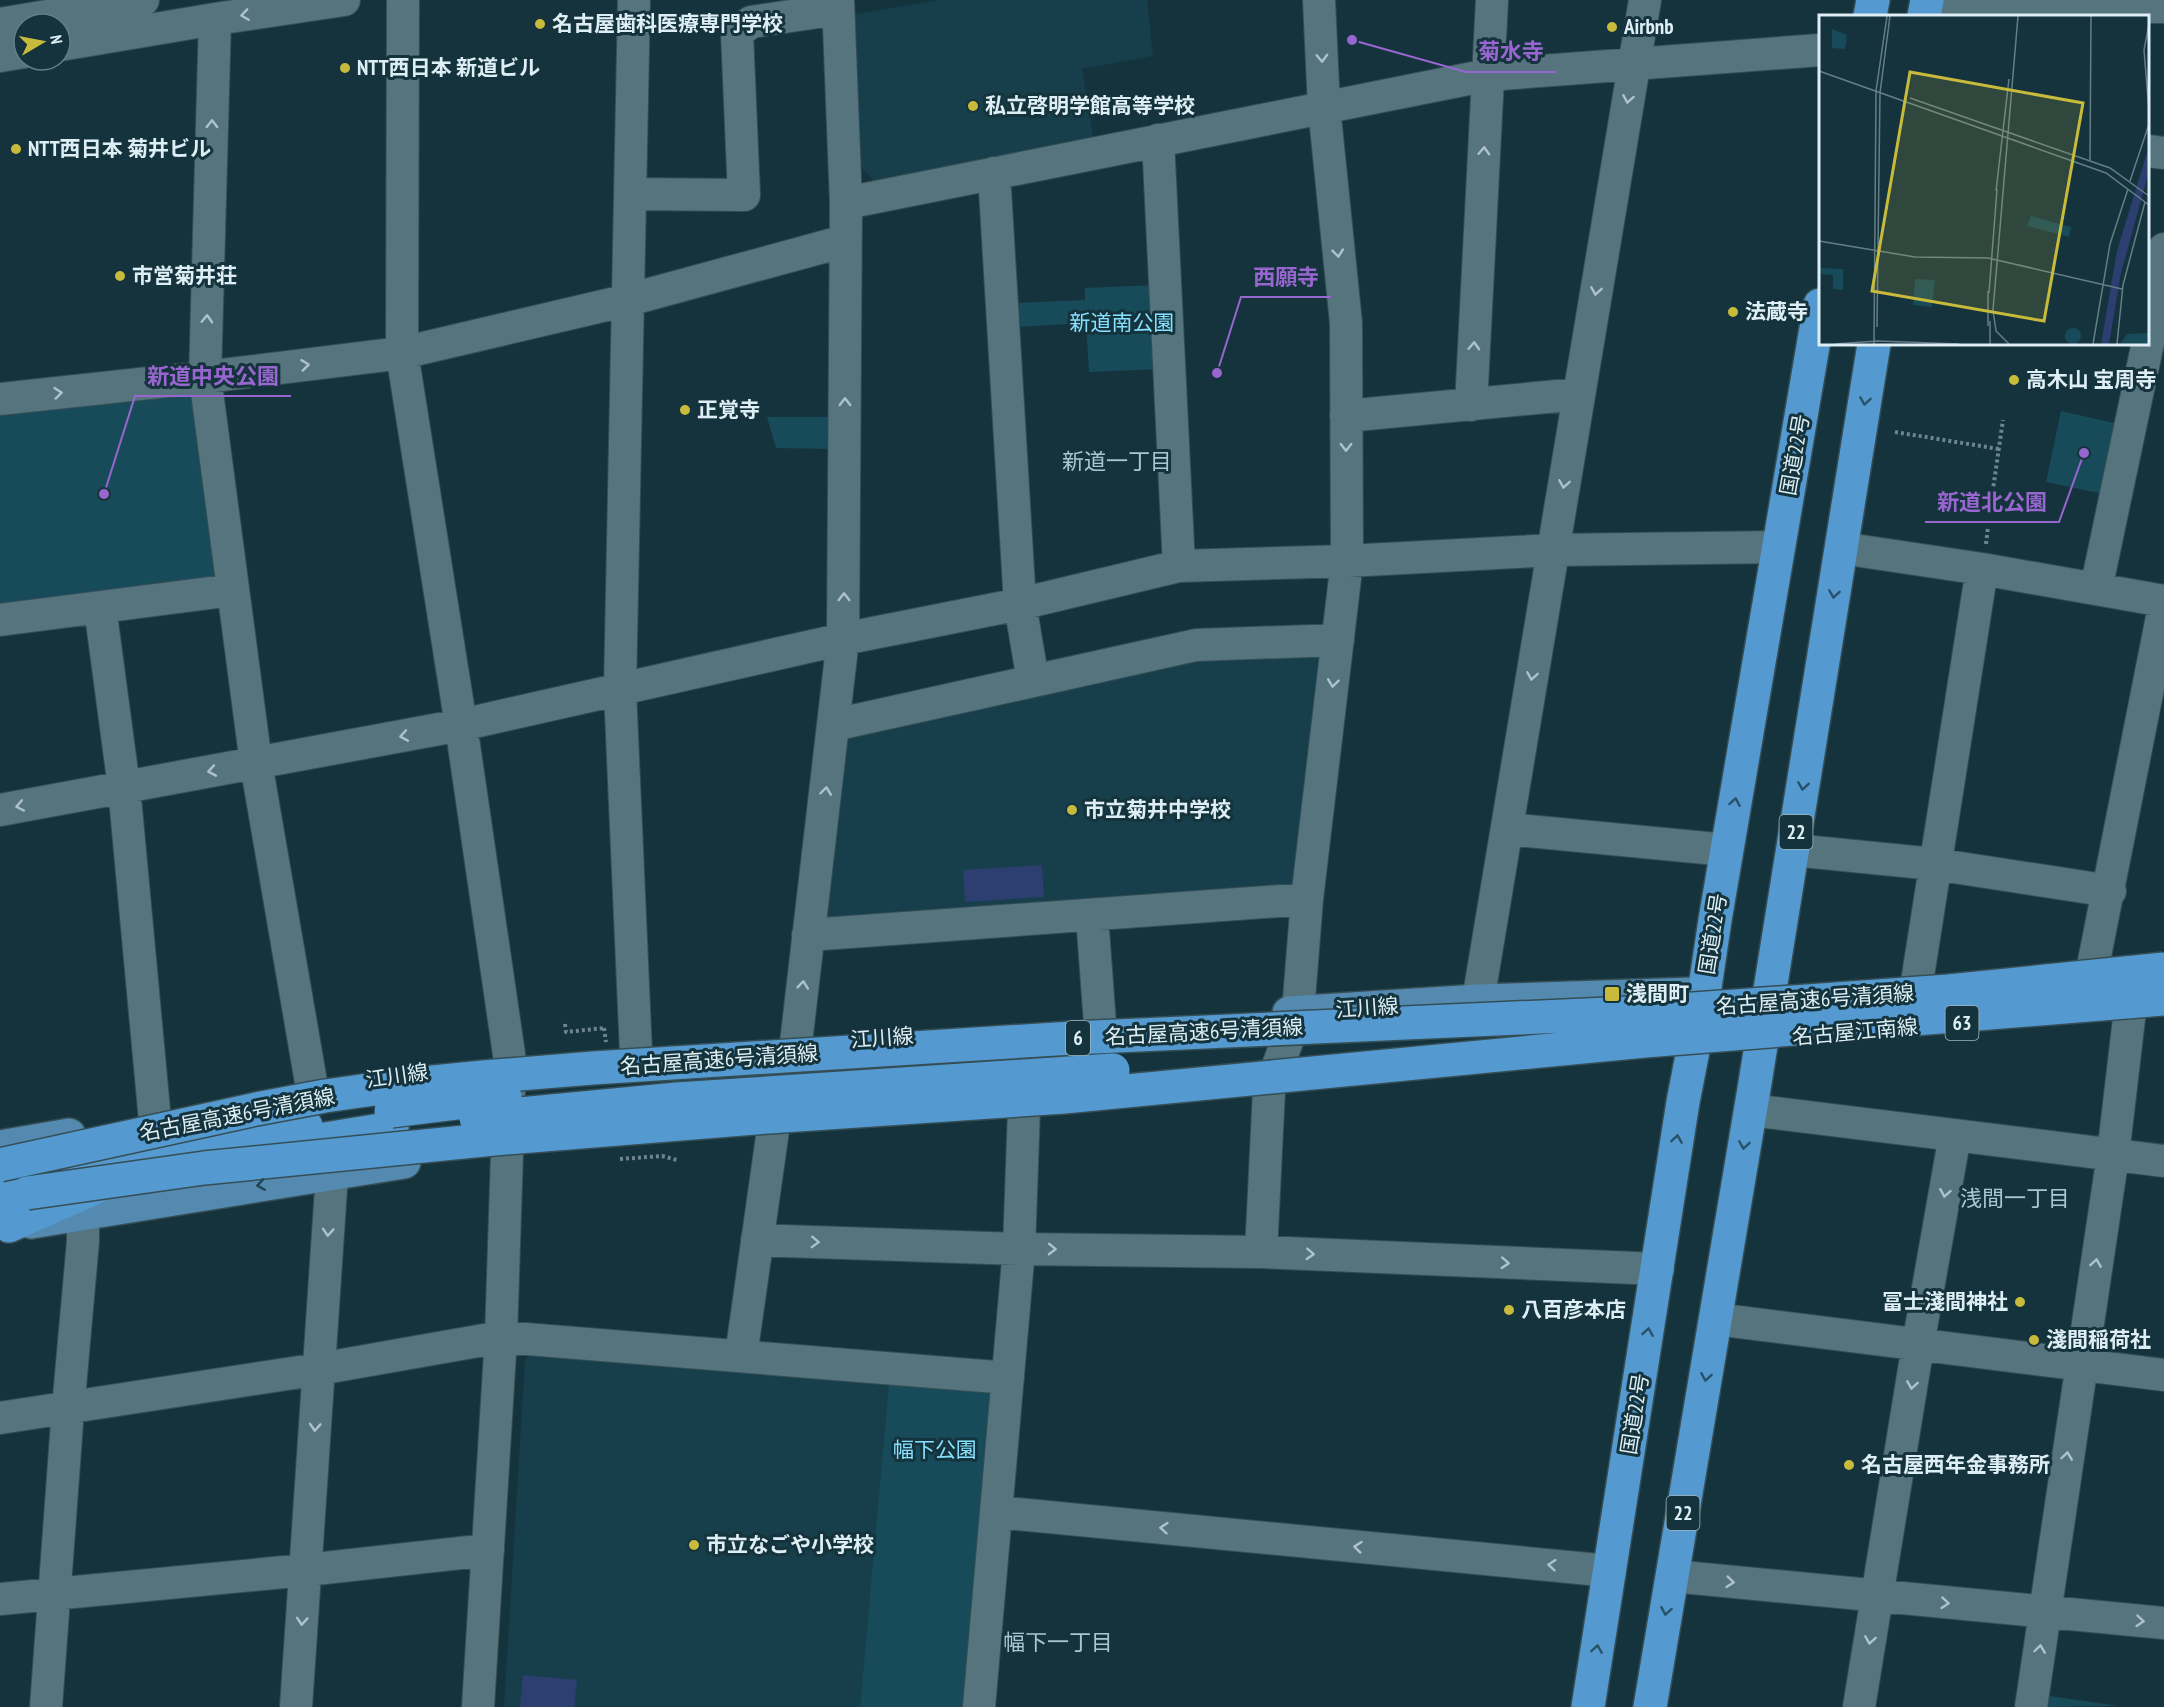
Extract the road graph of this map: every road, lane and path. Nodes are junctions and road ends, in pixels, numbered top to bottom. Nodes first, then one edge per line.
1 (143, 0) edge
2 (345, 0) edge
3 (403, 0) edge
4 (634, 0) edge
5 (1319, 0) edge
6 (1492, 0) edge
7 (1644, 0) edge
8 (1873, 0) edge
9 (1927, 0) edge
10 (838, 4) edge
11 (2164, 7) edge
12 (1870, 15) edge
13 (1924, 15) edge
14 (214, 19) junction
15 (0, 24) edge
16 (72, 43) edge
17 (1819, 50) edge
18 (1634, 64) junction
19 (1488, 75) junction
20 (1324, 107) junction
21 (1158, 140) junction
22 (2149, 152) edge
23 (2164, 153) edge
24 (994, 173) junction
25 (630, 194) junction
26 (846, 203) junction
27 (846, 241) junction
28 (2164, 249) edge
29 (628, 300) junction
30 (2156, 309) edge
31 (1819, 317) edge
32 (2149, 342) edge
33 (1874, 345) edge
34 (2148, 345) edge
35 (402, 353) junction
36 (205, 377) junction
37 (1579, 394) junction
38 (0, 399) edge
39 (1471, 405) junction
40 (1346, 416) junction
41 (2003, 420) dead end
42 (1895, 432) dead end
43 (1999, 449) junction
44 (1990, 510) dead end
45 (1779, 547) junction
46 (1841, 548) junction
47 (1553, 550) junction
48 (1347, 561) junction
49 (1179, 566) junction
50 (1982, 569) junction
51 (233, 590) junction
52 (2096, 590) junction
53 (2164, 602) edge
54 (1020, 604) junction
55 (100, 607) junction
56 (2164, 607) edge
57 (0, 620) edge
58 (843, 639) junction
59 (1338, 640) junction
60 (1033, 681) junction
61 (620, 690) junction
62 (834, 724) junction
63 (462, 725) junction
64 (256, 763) junction
65 (124, 787) junction
66 (0, 810) edge
67 (1507, 829) junction
68 (1727, 850) junction
69 (1793, 850) junction
70 (1934, 864) junction
71 (2110, 891) junction
72 (1307, 899) junction
73 (1092, 916) junction
74 (808, 935) junction
75 (2164, 961) edge
76 (2093, 966) junction
77 (2164, 969) edge
78 (1917, 982) junction
79 (1770, 992) junction
80 (1704, 994) junction
81 (2164, 999) edge
82 (1478, 1000) junction
83 (2164, 1007) edge
84 (2130, 1010) junction
85 (1298, 1012) junction
86 (565, 1024) dead end
87 (1100, 1024) junction
88 (1648, 1026) junction
89 (604, 1028) dead end
90 (1760, 1040) junction
91 (796, 1043) junction
92 (1693, 1048) junction
93 (636, 1053) junction
94 (510, 1061) junction
95 (312, 1088) junction
96 (1269, 1090) junction
97 (1024, 1109) junction
98 (1750, 1110) junction
99 (392, 1120) junction
100 (155, 1121) junction
101 (774, 1123) junction
102 (1955, 1135) junction
103 (508, 1144) junction
104 (0, 1147) edge
105 (2113, 1155) junction
106 (620, 1159) dead end
107 (677, 1160) dead end
108 (2164, 1161) edge
109 (0, 1165) edge
110 (332, 1174) junction
111 (0, 1178) edge
112 (83, 1214) junction
113 (3, 1217) edge
114 (757, 1240) junction
115 (1019, 1249) junction
116 (1261, 1251) junction
117 (1658, 1269) junction
118 (1715, 1319) junction
119 (501, 1337) junction
120 (1918, 1346) junction
121 (741, 1356) junction
122 (2080, 1365) junction
123 (319, 1368) junction
124 (2164, 1375) edge
125 (1008, 1378) junction
126 (68, 1409) junction
127 (0, 1418) edge
128 (997, 1512) junction
129 (488, 1550) junction
130 (306, 1570) junction
131 (1610, 1571) junction
132 (1672, 1576) junction
133 (55, 1593) junction
134 (1878, 1597) junction
135 (0, 1599) edge
136 (2045, 1611) junction
137 (2164, 1623) edge
138 (46, 1707) edge
139 (296, 1707) edge
140 (478, 1707) edge
141 (979, 1707) edge
142 (1588, 1707) edge
143 (1650, 1707) edge
144 (1859, 1707) edge
145 (2031, 1707) edge

1 - 15 street
2 -> 14 street
3 - 35 street
4 - 25 street
5 -> 20 street
6 - 19 street
7 - 18 street
8 - 12 highway
9 - 11 street
9 - 13 highway
10 - 25 street
10 - 26 street
14 - 16 street
36 -> 14 street
17 - 18 street
18 - 19 street
18 -> 37 street
19 - 20 street
39 -> 19 street
20 - 21 street
20 -> 40 street
21 - 24 street
21 - 49 street
22 - 23 street
24 - 26 street
24 - 54 street
25 - 29 street
26 - 27 street
27 - 29 street
58 -> 27 street
28 - 30 street
29 - 35 street
29 - 61 street
30 - 32 street
31 - 45 highway, 国道22号
33 -> 46 highway, 22
34 - 52 street
36 -> 35 street
35 - 63 street
38 -> 36 street
36 - 51 street
37 - 39 street
37 -> 47 street
39 - 40 street
40 -> 48 street
41 - 43 path
42 - 43 path
43 - 44 path
45 - 47 street
68 -> 45 highway, 国道22号
46 - 50 street
46 -> 69 highway, 22
47 - 48 street
47 -> 67 street
48 - 49 street
48 - 59 street
49 - 54 street
50 - 52 street
50 - 70 street
51 - 55 street
51 - 64 street
52 - 53 street
54 - 58 street
54 - 60 street
55 - 57 street
55 - 65 street
56 - 71 street
58 - 61 street
58 - 62 street
59 - 60 street
59 -> 72 street
60 - 62 street
61 - 63 street
61 - 93 street
74 -> 62 street
63 -> 64 street
63 - 94 street
64 -> 65 street
64 - 95 street
65 -> 66 street
65 - 100 street
67 - 68 street
67 - 82 street
68 - 80 highway, 国道22号
69 - 70 street
69 - 79 highway, 22
70 - 71 street
70 - 78 street
71 - 76 street
72 - 73 street
72 - 85 street
73 - 74 street
73 - 87 street
91 -> 74 street
75 - 76 main road, 63
76 - 78 main road, 63
77 - 88 highway, 名古屋高速6号清須線 / 6, bridge
78 - 79 main road, 63
79 - 80 main road, 江川線
79 - 90 highway, 22
80 - 82 main road, 江川線
80 - 92 highway, 国道22号
81 - 88 highway, 名古屋高速6号清須線 / 6, bridge
82 - 85 main road, 江川線
83 - 84 main road, 名古屋江南線 / 63
84 - 90 main road, 名古屋江南線 / 63
84 - 105 street
85 - 87 main road, 江川線
85 - 96 street
86 - 89 path
87 - 91 main road, 江川線
88 - 99 highway, bridge
88 - 109 highway, 名古屋高速6号清須線 / 6, bridge
88 - 113 highway, 名古屋高速6号清須線 / 6, bridge
90 - 92 main road
90 - 98 highway, 22
91 - 93 main road, 江川線
91 - 101 street
92 - 96 main road
117 -> 92 highway, 国道22号
93 - 94 main road, 江川線
94 - 95 main road, 江川線
94 - 103 street
95 - 100 main road, 江川線
96 - 97 main road
96 - 116 street
97 - 101 main road
97 - 115 street
98 - 102 street
98 -> 118 highway, 22
99 - 111 highway
99 - 113 highway
100 - 104 main road, 江川線
101 - 103 main road
101 - 114 street
102 - 105 street
102 -> 120 street
103 - 110 main road
103 - 119 street
105 - 108 street
122 -> 105 street
106 - 107 path
110 -> 112 main road
110 -> 123 street
112 - 113 main road
112 - 126 street
114 -> 115 street
114 - 121 street
115 -> 116 street
115 - 125 street
116 -> 117 street
131 -> 117 highway, 国道22号
118 - 120 street
118 -> 132 highway, 22
119 - 121 street
119 - 123 street
119 - 129 street
120 - 122 street
120 -> 134 street
121 - 125 street
122 - 124 street
136 -> 122 street
123 - 126 street
123 -> 130 street
125 - 128 street
126 - 127 street
126 - 133 street
131 -> 128 street
128 - 141 street
129 - 130 street
129 - 140 street
130 - 133 street
130 -> 139 street
142 -> 131 highway, 国道22号
132 -> 134 street
132 -> 143 highway, 22
133 - 135 street
133 - 138 street
134 -> 136 street
134 -> 144 street
136 -> 137 street
145 -> 136 street

